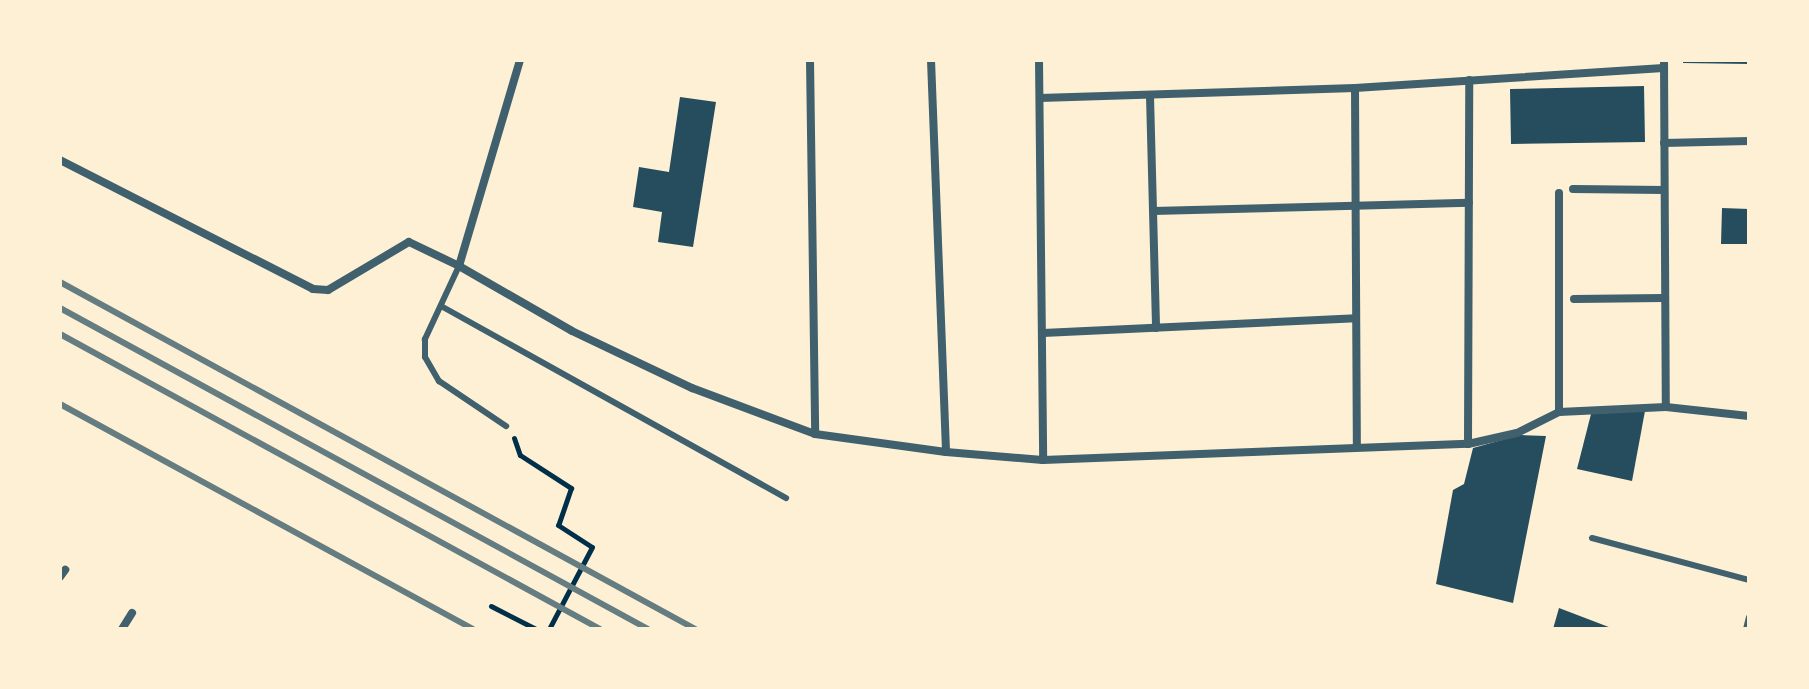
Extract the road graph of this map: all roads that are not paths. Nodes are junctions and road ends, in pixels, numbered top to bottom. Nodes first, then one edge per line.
1 (520, 60) edge
2 (810, 60) edge
3 (931, 60) edge
4 (1039, 60) edge
5 (1663, 64) edge
6 (1469, 80) junction
7 (1355, 88) junction
8 (1150, 96) junction
9 (1040, 98) junction
10 (1749, 141) edge
11 (1664, 143) junction
12 (60, 160) edge
13 (1573, 189) dead end
14 (1664, 190) junction
15 (1559, 193) dead end
16 (1469, 203) junction
17 (1355, 206) junction
18 (1153, 211) junction
19 (459, 266) junction
20 (1663, 298) junction
21 (1574, 299) dead end
22 (441, 306) junction
23 (1356, 318) junction
24 (1156, 328) junction
25 (1043, 333) junction
26 (1666, 407) junction
27 (1559, 412) junction
28 (1749, 416) edge
29 (506, 426) road end
30 (815, 434) junction
31 (1468, 444) junction
32 (1357, 447) junction
33 (946, 452) junction
34 (1043, 460) junction
35 (786, 498) dead end
36 (1592, 538) dead end
37 (1749, 580) edge
38 (132, 613) dead end
39 (1749, 617) edge
40 (122, 629) edge
41 (1746, 629) edge

1 - 19 street
2 - 30 street
3 - 33 street
4 - 9 street
5 - 6 street
5 - 11 street
6 - 7 street
6 - 16 street
7 - 8 street
7 - 17 street
8 - 9 street
8 - 18 street
9 - 25 street
10 - 11 street
11 - 14 street
12 - 19 street
13 - 14 street
14 - 20 street
15 - 27 street
16 - 17 street
16 - 31 street
17 - 18 street
17 - 23 street
18 - 24 street
19 - 22 lane
19 - 30 street
20 - 21 street
20 - 26 street
22 - 29 lane
22 - 35 lane
23 - 24 street
23 - 32 street
24 - 25 street
25 - 34 street
26 - 27 street
26 - 28 street
27 - 31 street
30 - 33 street
31 - 32 street
32 - 34 street
33 - 34 street
36 - 37 lane
38 - 40 street
39 - 41 lane

